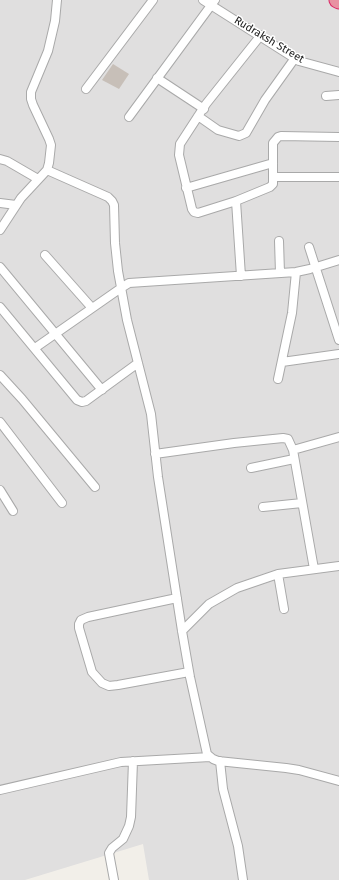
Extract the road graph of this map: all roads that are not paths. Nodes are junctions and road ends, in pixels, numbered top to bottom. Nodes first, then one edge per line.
1 (57, 0) edge
2 (153, 0) edge
3 (203, 0) edge
4 (213, 2) edge
5 (261, 36) junction
6 (295, 58) junction
7 (339, 72) edge
8 (157, 78) junction
9 (86, 89) dead end
10 (339, 95) edge
11 (326, 96) dead end
12 (204, 109) junction
13 (198, 116) junction
14 (129, 117) dead end
15 (339, 137) edge
16 (0, 159) edge
17 (273, 163) junction
18 (47, 170) junction
19 (273, 177) junction
20 (339, 177) edge
21 (38, 179) junction
22 (186, 188) junction
23 (236, 201) junction
24 (0, 202) edge
25 (16, 205) junction
26 (0, 230) edge
27 (279, 241) dead end
28 (309, 247) dead end
29 (46, 255) dead end
30 (339, 260) edge
31 (0, 267) edge
32 (316, 267) junction
33 (296, 272) junction
34 (280, 273) junction
35 (241, 276) junction
36 (121, 288) junction
37 (0, 307) edge
38 (92, 308) junction
39 (55, 334) junction
40 (339, 340) edge
41 (35, 348) junction
42 (339, 354) edge
43 (282, 362) junction
44 (138, 363) junction
45 (0, 375) edge
46 (278, 379) dead end
47 (102, 390) junction
48 (0, 422) edge
49 (339, 437) edge
50 (293, 450) junction
51 (155, 454) junction
52 (294, 460) junction
53 (250, 468) dead end
54 (95, 487) dead end
55 (0, 490) edge
56 (62, 503) dead end
57 (302, 503) junction
58 (263, 507) dead end
59 (13, 511) dead end
60 (339, 566) edge
61 (314, 569) junction
62 (278, 574) junction
63 (177, 598) junction
64 (284, 609) dead end
65 (182, 631) junction
66 (189, 672) junction
67 (210, 757) junction
68 (132, 761) junction
69 (220, 761) junction
70 (339, 781) edge
71 (0, 790) edge
72 (114, 880) edge
73 (243, 880) edge

1 - 18 street
2 - 9 street
3 - 4 street, Rudraksh Street
4 - 5 street, Rudraksh Street
4 - 8 street
5 - 6 street, Rudraksh Street
5 - 12 street
6 - 7 street, Rudraksh Street
6 - 13 street
8 - 12 street
8 - 14 street
10 - 11 street
12 - 13 street
13 - 22 street
15 - 17 street
16 - 21 street
17 - 19 street
17 - 22 street
18 - 21 street
18 - 36 street
19 - 20 street
19 - 23 street
21 - 25 street
22 - 23 street
23 - 35 street
24 - 25 street
25 - 26 street
27 - 34 street
28 - 32 street
29 - 38 street
30 - 32 street
31 - 39 street
32 - 33 street
32 - 40 street
33 - 34 street
33 - 43 street
34 - 35 street
35 - 36 street
36 - 38 street
36 - 44 street
37 - 41 street
38 - 39 street
39 - 41 street
39 - 47 street
41 - 47 street
42 - 43 street
43 - 46 street
44 - 47 street
44 - 51 street
45 - 54 street
48 - 56 street
49 - 50 street
50 - 51 street
50 - 52 street
51 - 63 street
52 - 53 street
52 - 57 street
55 - 59 street
57 - 58 street
57 - 61 street
60 - 61 street
61 - 62 street
62 - 64 street
62 - 65 street
63 - 65 street
63 - 66 street
65 - 66 street
66 - 67 street
67 - 68 street
67 - 69 street
68 - 71 street
68 - 72 street
69 - 70 street
69 - 73 street

